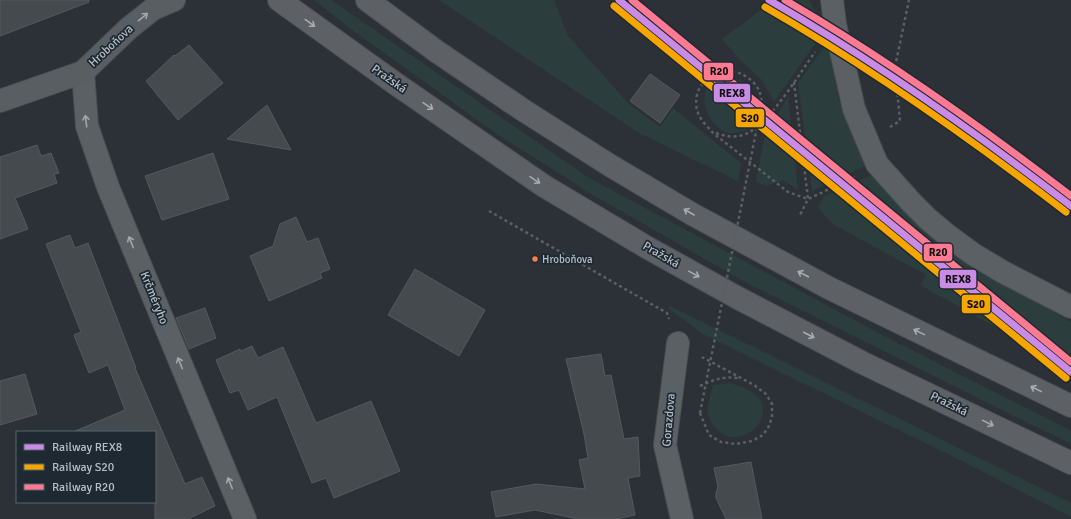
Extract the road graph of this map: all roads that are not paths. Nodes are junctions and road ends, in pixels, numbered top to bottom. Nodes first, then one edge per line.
1 (174, 0) edge
2 (279, 0) edge
3 (367, 0) edge
4 (821, 0) edge
5 (832, 0) edge
6 (835, 24) junction
7 (83, 72) junction
8 (0, 100) edge
9 (1071, 307) edge
10 (678, 343) road end
11 (1071, 406) edge
12 (1071, 463) edge
13 (245, 519) edge
14 (682, 519) edge

7 -> 1 street, Hroboňova
2 -> 12 main road, Pražská
11 -> 3 main road
4 - 6 street
5 - 6 street
6 - 9 street
7 - 8 street, Hroboňova
13 -> 7 street, Krčméryho
10 - 14 street, Gorazdova

